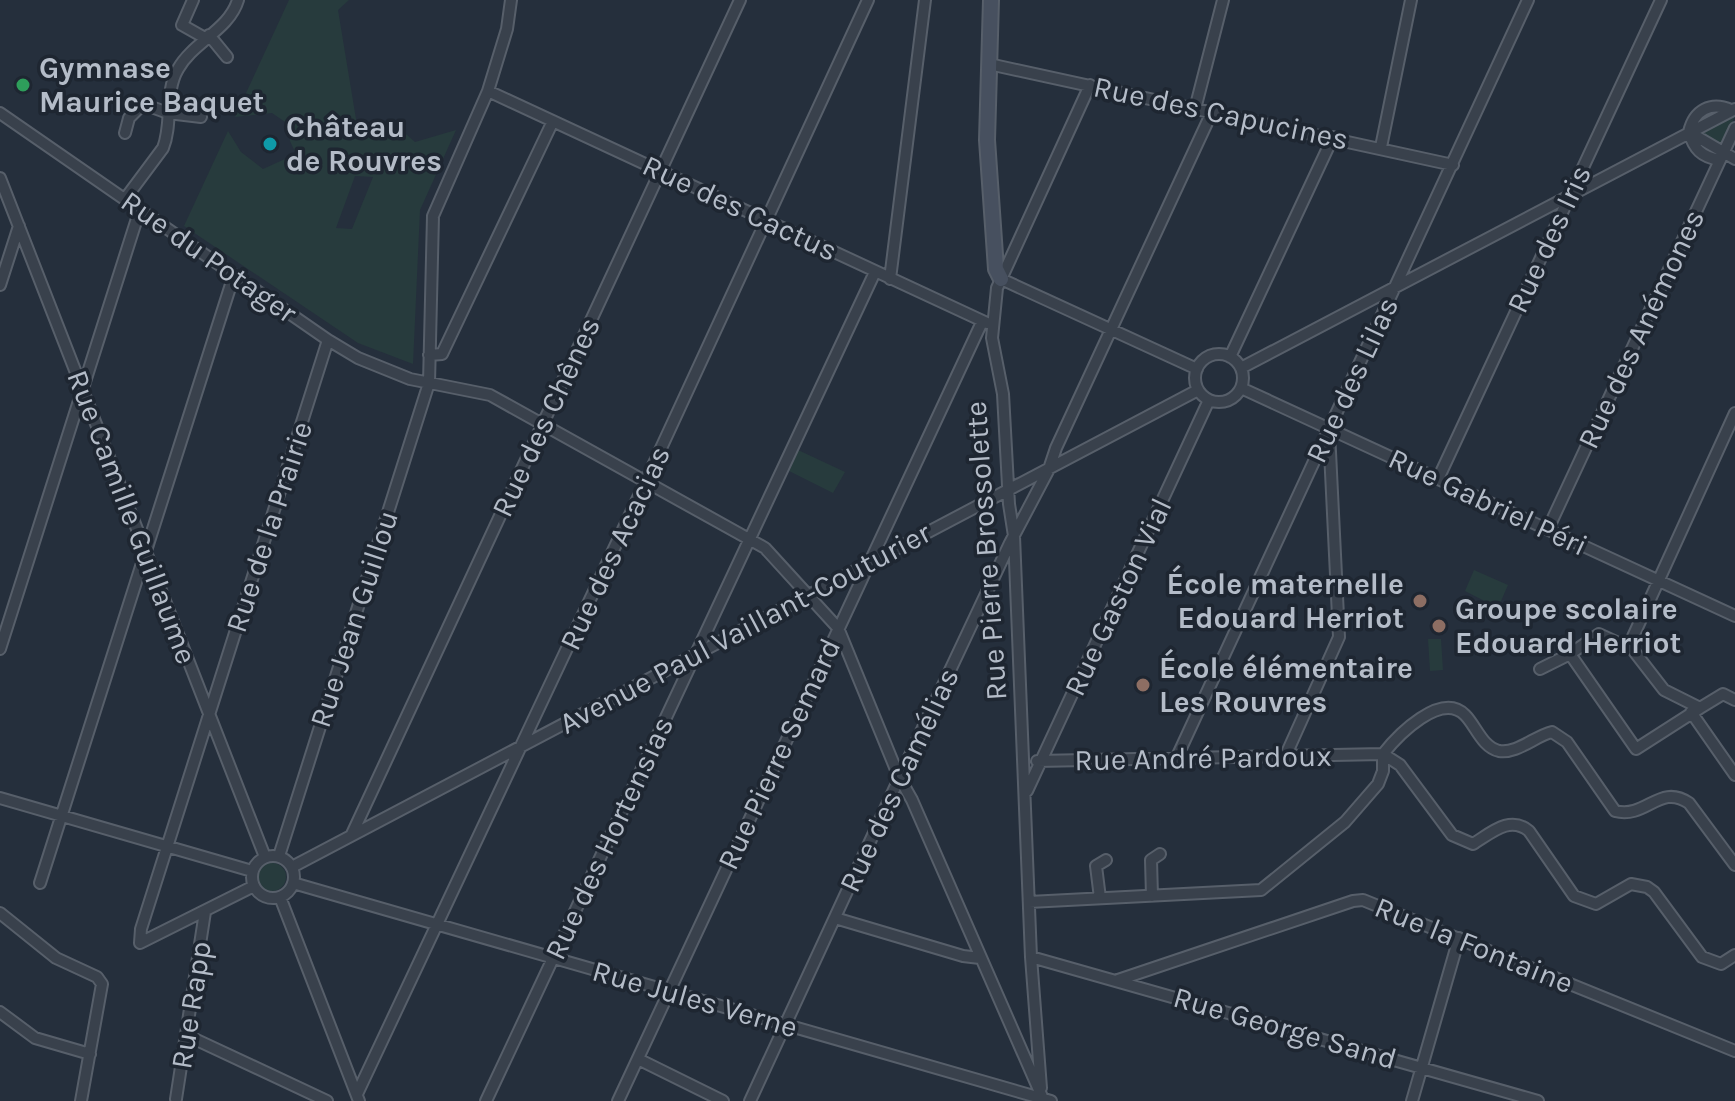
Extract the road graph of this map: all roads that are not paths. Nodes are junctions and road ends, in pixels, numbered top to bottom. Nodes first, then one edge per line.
1 (193, 0) edge
2 (238, 0) edge
3 (511, 0) edge
4 (740, 0) edge
5 (868, 0) edge
6 (925, 0) edge
7 (991, 0) edge
8 (1223, 0) edge
9 (1411, 0) edge
10 (1528, 0) edge
11 (1661, 0) edge
12 (207, 36) junction
13 (227, 57) dead end
14 (163, 63) dead end
15 (989, 64) junction
16 (176, 71) junction
17 (1090, 85) junction
18 (488, 91) junction
19 (1195, 109) junction
20 (1733, 110) edge
21 (1212, 112) junction
22 (0, 113) edge
23 (168, 113) junction
24 (201, 117) dead end
25 (553, 121) junction
26 (1735, 128) edge
27 (1689, 132) junction
28 (125, 133) dead end
29 (1333, 137) junction
30 (1381, 147) junction
31 (1729, 156) edge
32 (1453, 165) junction
33 (660, 171) junction
34 (0, 178) edge
35 (1568, 196) junction
36 (125, 199) junction
37 (140, 209) junction
38 (767, 221) junction
39 (19, 226) junction
40 (875, 272) junction
41 (234, 275) junction
42 (890, 279) junction
43 (1001, 279) junction
44 (0, 285) edge
45 (1395, 286) junction
46 (987, 323) junction
47 (1110, 329) junction
48 (328, 340) junction
49 (429, 355) junction
50 (1230, 357) junction
51 (1241, 368) junction
52 (1197, 369) junction
53 (429, 383) junction
54 (1241, 388) junction
55 (83, 389) junction
56 (1198, 390) junction
57 (1209, 400) junction
58 (1735, 413) edge
59 (542, 424) junction
60 (1329, 429) junction
61 (1319, 451) junction
62 (1332, 458) junction
63 (1049, 469) junction
64 (1438, 479) junction
65 (646, 481) junction
66 (1009, 490) junction
67 (1548, 529) junction
68 (1014, 536) junction
69 (749, 538) junction
70 (146, 551) junction
71 (869, 563) junction
72 (1015, 564) junction
73 (1657, 580) junction
74 (991, 585) junction
75 (810, 594) junction
76 (1735, 616) edge
77 (838, 628) junction
78 (1630, 646) junction
79 (0, 649) edge
80 (696, 652) junction
81 (1570, 654) junction
82 (1540, 669) dead end
83 (1735, 700) edge
84 (1696, 710) junction
85 (209, 715) junction
86 (522, 746) junction
87 (1383, 754) junction
88 (1285, 757) junction
89 (1176, 759) junction
90 (1041, 761) junction
91 (1024, 762) junction
92 (1735, 775) edge
93 (899, 777) junction
94 (1026, 792) junction
95 (0, 798) edge
96 (62, 815) junction
97 (352, 834) junction
98 (167, 846) junction
99 (1160, 854) dead end
100 (279, 856) junction
101 (265, 857) junction
102 (1106, 860) dead end
103 (1735, 865) edge
104 (292, 867) junction
105 (252, 871) junction
106 (40, 883) dead end
107 (293, 883) junction
108 (254, 886) junction
109 (1152, 896) junction
110 (280, 897) junction
111 (1100, 898) junction
112 (1029, 902) junction
113 (205, 912) junction
114 (0, 913) edge
115 (835, 918) junction
116 (438, 924) junction
117 (1459, 938) junction
118 (1735, 955) edge
119 (1031, 957) junction
120 (553, 958) junction
121 (980, 958) junction
122 (1118, 980) junction
123 (668, 991) junction
124 (0, 1012) edge
125 (785, 1025) junction
126 (186, 1035) junction
127 (1038, 1044) junction
128 (1020, 1048) junction
129 (1735, 1051) edge
130 (90, 1054) junction
131 (638, 1059) junction
132 (1422, 1068) junction
133 (358, 1097) edge
134 (176, 1099) dead end
135 (1044, 1100) edge
136 (81, 1101) edge
137 (327, 1101) edge
138 (486, 1101) edge
139 (618, 1101) edge
140 (723, 1101) edge
141 (750, 1101) edge
142 (1412, 1101) edge
143 (1538, 1101) edge

1 - 12 street
2 - 12 street
3 - 18 street, Rue Jean Guillou
4 - 33 street, Rue des Chênes
5 - 38 street, Rue des Acacias
6 - 42 street
7 - 15 street, Rue Pierre Brossolette
8 - 19 street
9 - 30 street
10 - 32 street, Rue des Lilas
11 - 35 street, Rue des Iris
12 - 13 street
12 - 16 street
14 - 16 street
15 - 17 street, Rue des Capucines
15 - 43 street, Rue Pierre Brossolette
16 - 23 street
17 - 19 street, Rue des Capucines
17 - 43 street
18 - 25 street, Rue des Cactus
18 - 49 street, Rue Jean Guillou
19 - 21 street, Rue des Capucines
20 - 27 street
21 - 29 street, Rue des Capucines
21 - 47 street, Rue des Camélias
22 - 36 street, Rue du Potager
23 - 24 street
23 - 28 street
23 - 36 street
25 - 33 street, Rue des Cactus
25 - 49 street
26 - 31 street, Rue des Anémones
27 - 31 street
27 - 35 street
29 - 30 street, Rue des Capucines
29 - 50 street
30 - 32 street, Rue des Capucines
31 - 67 street, Rue des Anémones
32 - 45 street, Rue des Lilas
33 - 38 street, Rue des Cactus
33 - 59 street, Rue des Chênes
34 - 39 street, Rue Camille Guillaume
35 - 45 street
35 - 64 street, Rue des Iris
36 - 37 street, Rue du Potager
37 - 41 street, Rue du Potager
37 - 55 street
38 - 40 street, Rue des Cactus
38 - 65 street, Rue des Acacias
39 - 44 street
39 - 55 street, Rue Camille Guillaume
40 - 42 street, Rue des Cactus
40 - 69 street, Rue des Hortensias
41 - 48 street, Rue du Potager
41 - 70 street
42 - 46 street, Rue des Cactus
43 - 46 street, Rue Pierre Brossolette
43 - 47 street
45 - 51 street
45 - 60 street, Rue des Lilas
46 - 66 street, Rue Pierre Brossolette
46 - 71 street, Rue Pierre Semard
47 - 52 street
47 - 63 street, Rue des Camélias
48 - 53 street, Rue du Potager
48 - 85 street, Rue de la Prairie
49 - 53 street, Rue Jean Guillou
50 - 51 street
50 - 52 street
51 - 54 street
52 - 56 street
53 - 59 street, Rue du Potager
53 - 100 street, Rue Jean Guillou
54 - 57 street
54 - 60 street, Rue Gabriel Péri
55 - 70 street, Rue Camille Guillaume
55 - 79 street
56 - 57 street
56 - 63 street, Avenue Paul Vaillant-Couturier
57 - 90 street, Rue Gaston Vial
58 - 73 street
59 - 65 street, Rue du Potager
59 - 97 street, Rue des Chênes
60 - 61 street, Rue des Lilas
60 - 62 street
60 - 64 street, Rue Gabriel Péri
61 - 62 street
61 - 89 street, Rue des Lilas
62 - 88 street
63 - 66 street, Avenue Paul Vaillant-Couturier
63 - 68 street, Rue des Camélias
64 - 67 street, Rue Gabriel Péri
65 - 69 street, Rue du Potager
65 - 86 street, Rue des Acacias
66 - 68 street, Rue Pierre Brossolette
66 - 71 street, Avenue Paul Vaillant-Couturier
67 - 73 street, Rue Gabriel Péri
68 - 72 street, Rue Pierre Brossolette
68 - 74 street, Rue des Camélias
69 - 75 street, Rue du Potager
69 - 80 street, Rue des Hortensias
70 - 85 street, Rue Camille Guillaume
70 - 96 street
71 - 75 street, Avenue Paul Vaillant-Couturier
71 - 77 street, Rue Pierre Semard
72 - 74 street
72 - 91 street, Rue Pierre Brossolette
73 - 76 street, Rue Gabriel Péri
73 - 78 street
74 - 93 street, Rue des Camélias
75 - 77 street, Rue du Potager
75 - 80 street, Avenue Paul Vaillant-Couturier
77 - 93 street, Rue du Potager
77 - 123 street, Rue Pierre Semard
78 - 81 street
78 - 84 street
80 - 86 street, Avenue Paul Vaillant-Couturier
80 - 120 street, Rue des Hortensias
81 - 82 street
81 - 84 street
83 - 84 street
84 - 92 street
85 - 98 street, Rue de la Prairie
85 - 101 street, Rue Camille Guillaume
86 - 97 street, Avenue Paul Vaillant-Couturier
86 - 116 street, Rue des Acacias
87 - 88 street, Rue André Pardoux
87 - 103 street
87 - 109 street
87 - 118 street
88 - 89 street, Rue André Pardoux
89 - 90 street, Rue André Pardoux
90 - 91 street, Rue André Pardoux
90 - 94 street, Rue Gaston Vial
91 - 94 street, Rue Pierre Brossolette
93 - 115 street, Rue des Camélias
93 - 121 street, Rue du Potager
94 - 112 street, Rue Pierre Brossolette
95 - 96 street
96 - 98 street
96 - 106 street
97 - 104 street, Avenue Paul Vaillant-Couturier
98 - 105 street
98 - 113 street, Rue de la Prairie
99 - 109 street
100 - 101 street
100 - 104 street
101 - 105 street
102 - 111 street
104 - 107 street
105 - 108 street
107 - 110 street
107 - 116 street, Rue Jules Verne
108 - 110 street
108 - 113 street
109 - 111 street
110 - 133 street
111 - 112 street
112 - 119 street, Rue Pierre Brossolette
113 - 126 street, Rue Rapp
114 - 130 street
115 - 121 street
115 - 125 street, Rue des Camélias
116 - 120 street, Rue Jules Verne
116 - 133 street, Rue des Acacias
117 - 122 street, Rue la Fontaine
117 - 129 street, Rue la Fontaine
117 - 132 street
119 - 122 street, Rue George Sand
119 - 127 street, Rue Pierre Brossolette
120 - 123 street, Rue Jules Verne
120 - 138 street, Rue des Hortensias
121 - 128 street, Rue du Potager
122 - 132 street, Rue George Sand
123 - 125 street, Rue Jules Verne
123 - 131 street, Rue Pierre Semard
124 - 130 street
125 - 135 street, Rue Jules Verne
125 - 141 street, Rue des Camélias
126 - 134 street, Rue Rapp
126 - 137 street
127 - 128 street
127 - 135 street, Rue Pierre Brossolette
128 - 135 street, Rue du Potager
130 - 136 street
131 - 139 street, Rue Pierre Semard
131 - 140 street
132 - 142 street
132 - 143 street, Rue George Sand

